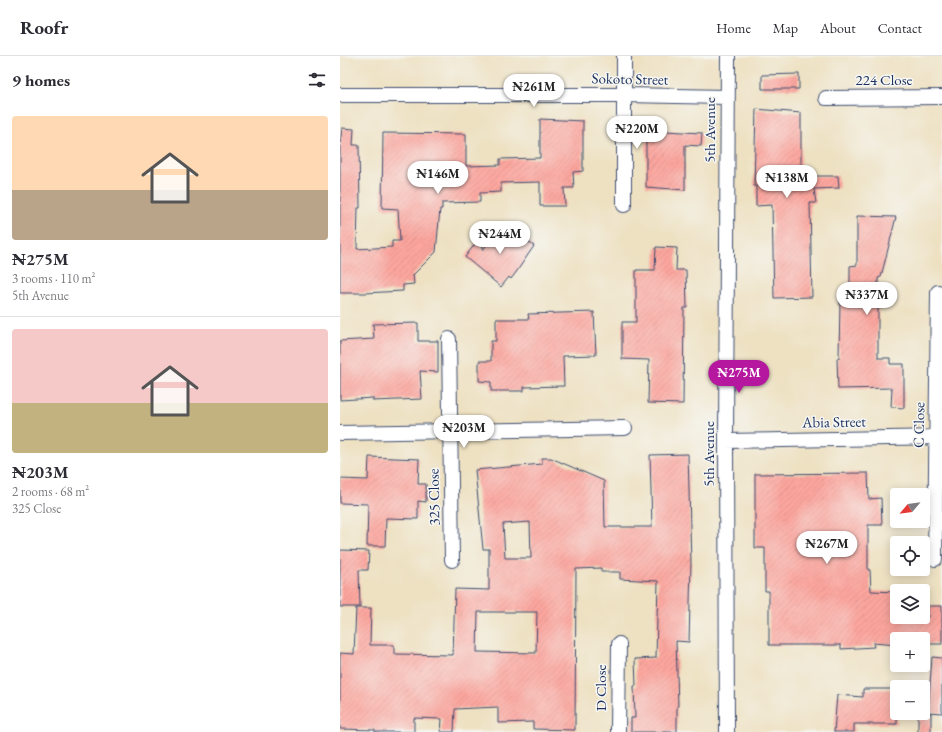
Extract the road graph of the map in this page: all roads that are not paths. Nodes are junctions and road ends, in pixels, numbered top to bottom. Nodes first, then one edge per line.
1 (624, 56) edge
2 (728, 56) edge
3 (340, 95) edge
4 (624, 95) junction
5 (727, 97) junction
6 (942, 97) edge
7 (826, 98) dead end
8 (624, 205) dead end
9 (938, 292) dead end
10 (449, 339) dead end
11 (625, 428) dead end
12 (451, 432) junction
13 (340, 434) edge
14 (939, 437) edge
15 (726, 441) junction
16 (935, 559) dead end
17 (452, 560) dead end
18 (619, 644) dead end
19 (618, 732) edge
20 (727, 732) edge

1 - 4 street
2 - 5 street, 5th Avenue
3 - 4 street, Sokoto Street
4 - 5 street, Sokoto Street
4 - 8 street
5 - 15 street, 5th Avenue
6 - 7 street, 224 Close
9 - 14 street, C Close
10 - 12 street, 325 Close
11 - 12 street
12 - 13 street
12 - 17 street, 325 Close
14 - 15 street, Abia Street
14 - 16 street, C Close
15 - 20 street, 5th Avenue
18 - 19 street, D Close

